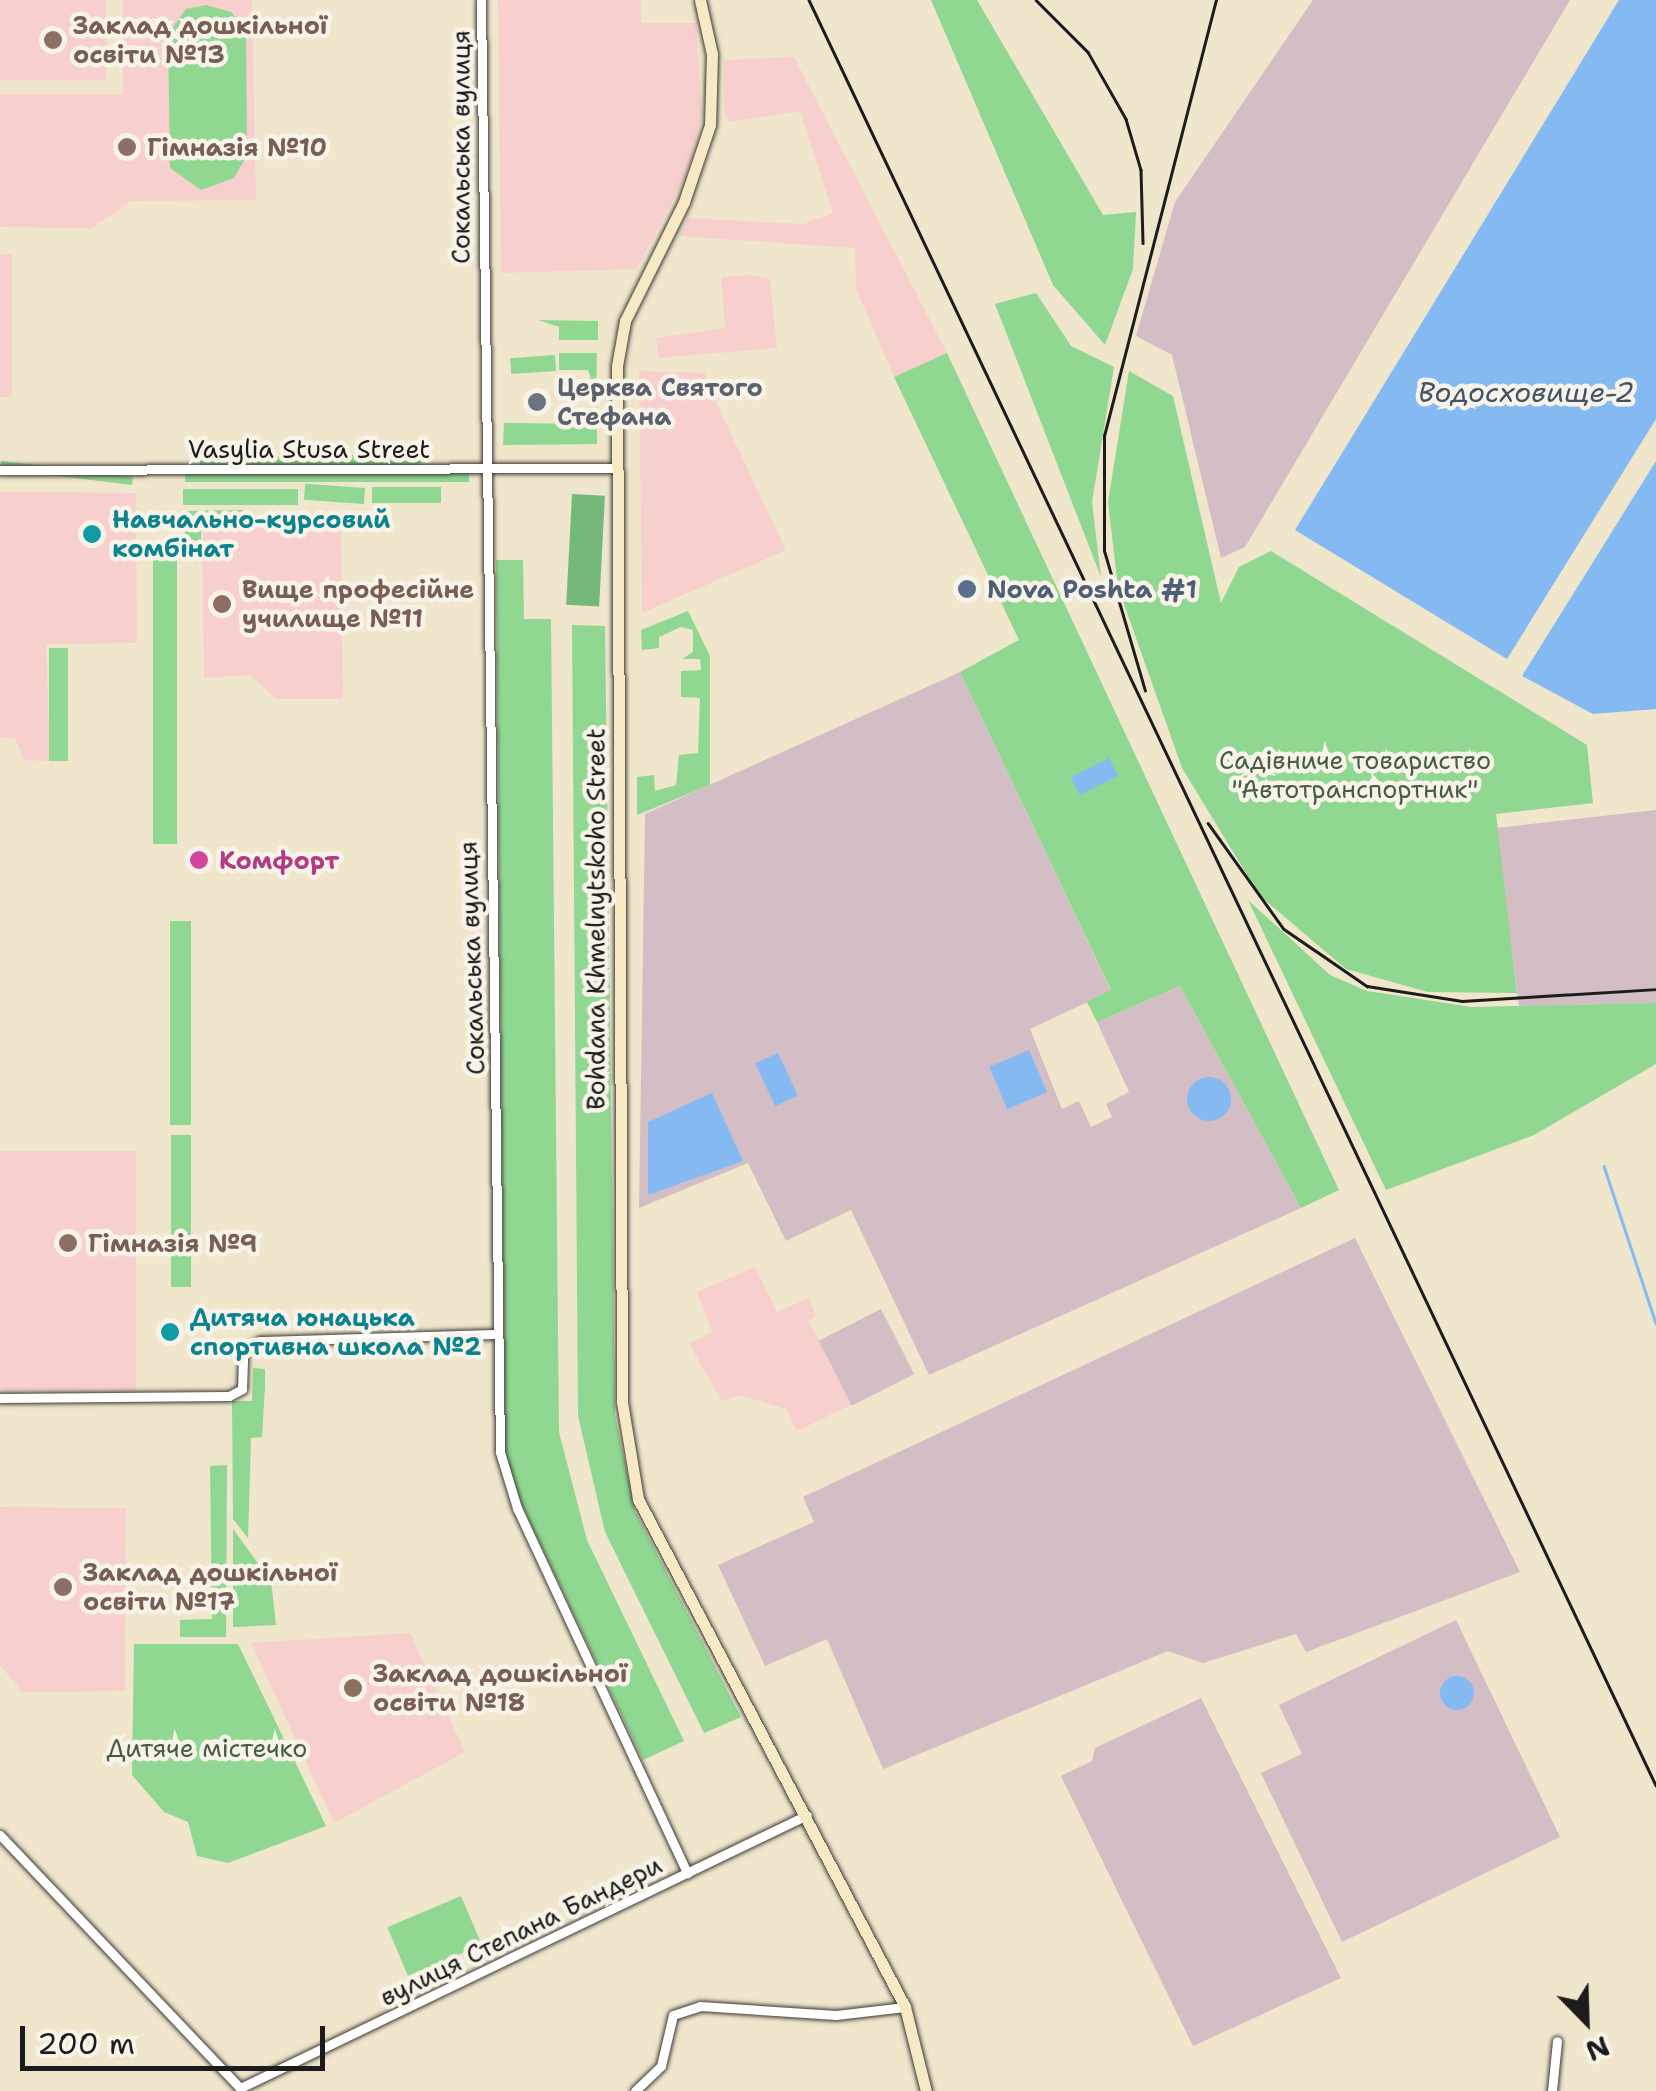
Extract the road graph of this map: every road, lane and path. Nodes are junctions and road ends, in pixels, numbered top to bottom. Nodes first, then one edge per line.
1 (481, 0) edge
2 (700, 0) edge
3 (484, 468) junction
4 (618, 468) junction
5 (0, 470) edge
6 (497, 1334) junction
7 (0, 1398) edge
8 (809, 1814) junction
9 (0, 1835) edge
10 (687, 1873) junction
11 (906, 2007) junction
12 (1557, 2041) dead end
13 (237, 2090) edge
14 (635, 2091) edge
15 (926, 2091) edge
16 (1552, 2091) edge

1 - 3 street, Сокальська вулиця
2 - 4 street, Bohdana Khmelnytskoho Street
3 - 4 street, Vasylia Stusa Street
3 - 5 street, Vasylia Stusa Street
3 - 6 street, Сокальська вулиця
4 - 8 street, Bohdana Khmelnytskoho Street
6 - 7 street
6 - 10 street, Сокальська вулиця
8 - 10 street, вулиця Степана Бандери
8 - 11 street, Bohdana Khmelnytskoho Street
9 - 13 street, вулиця Степана Бандери
10 - 13 street, вулиця Степана Бандери
11 - 14 street
11 - 15 street, Bohdana Khmelnytskoho Street
12 - 16 street

